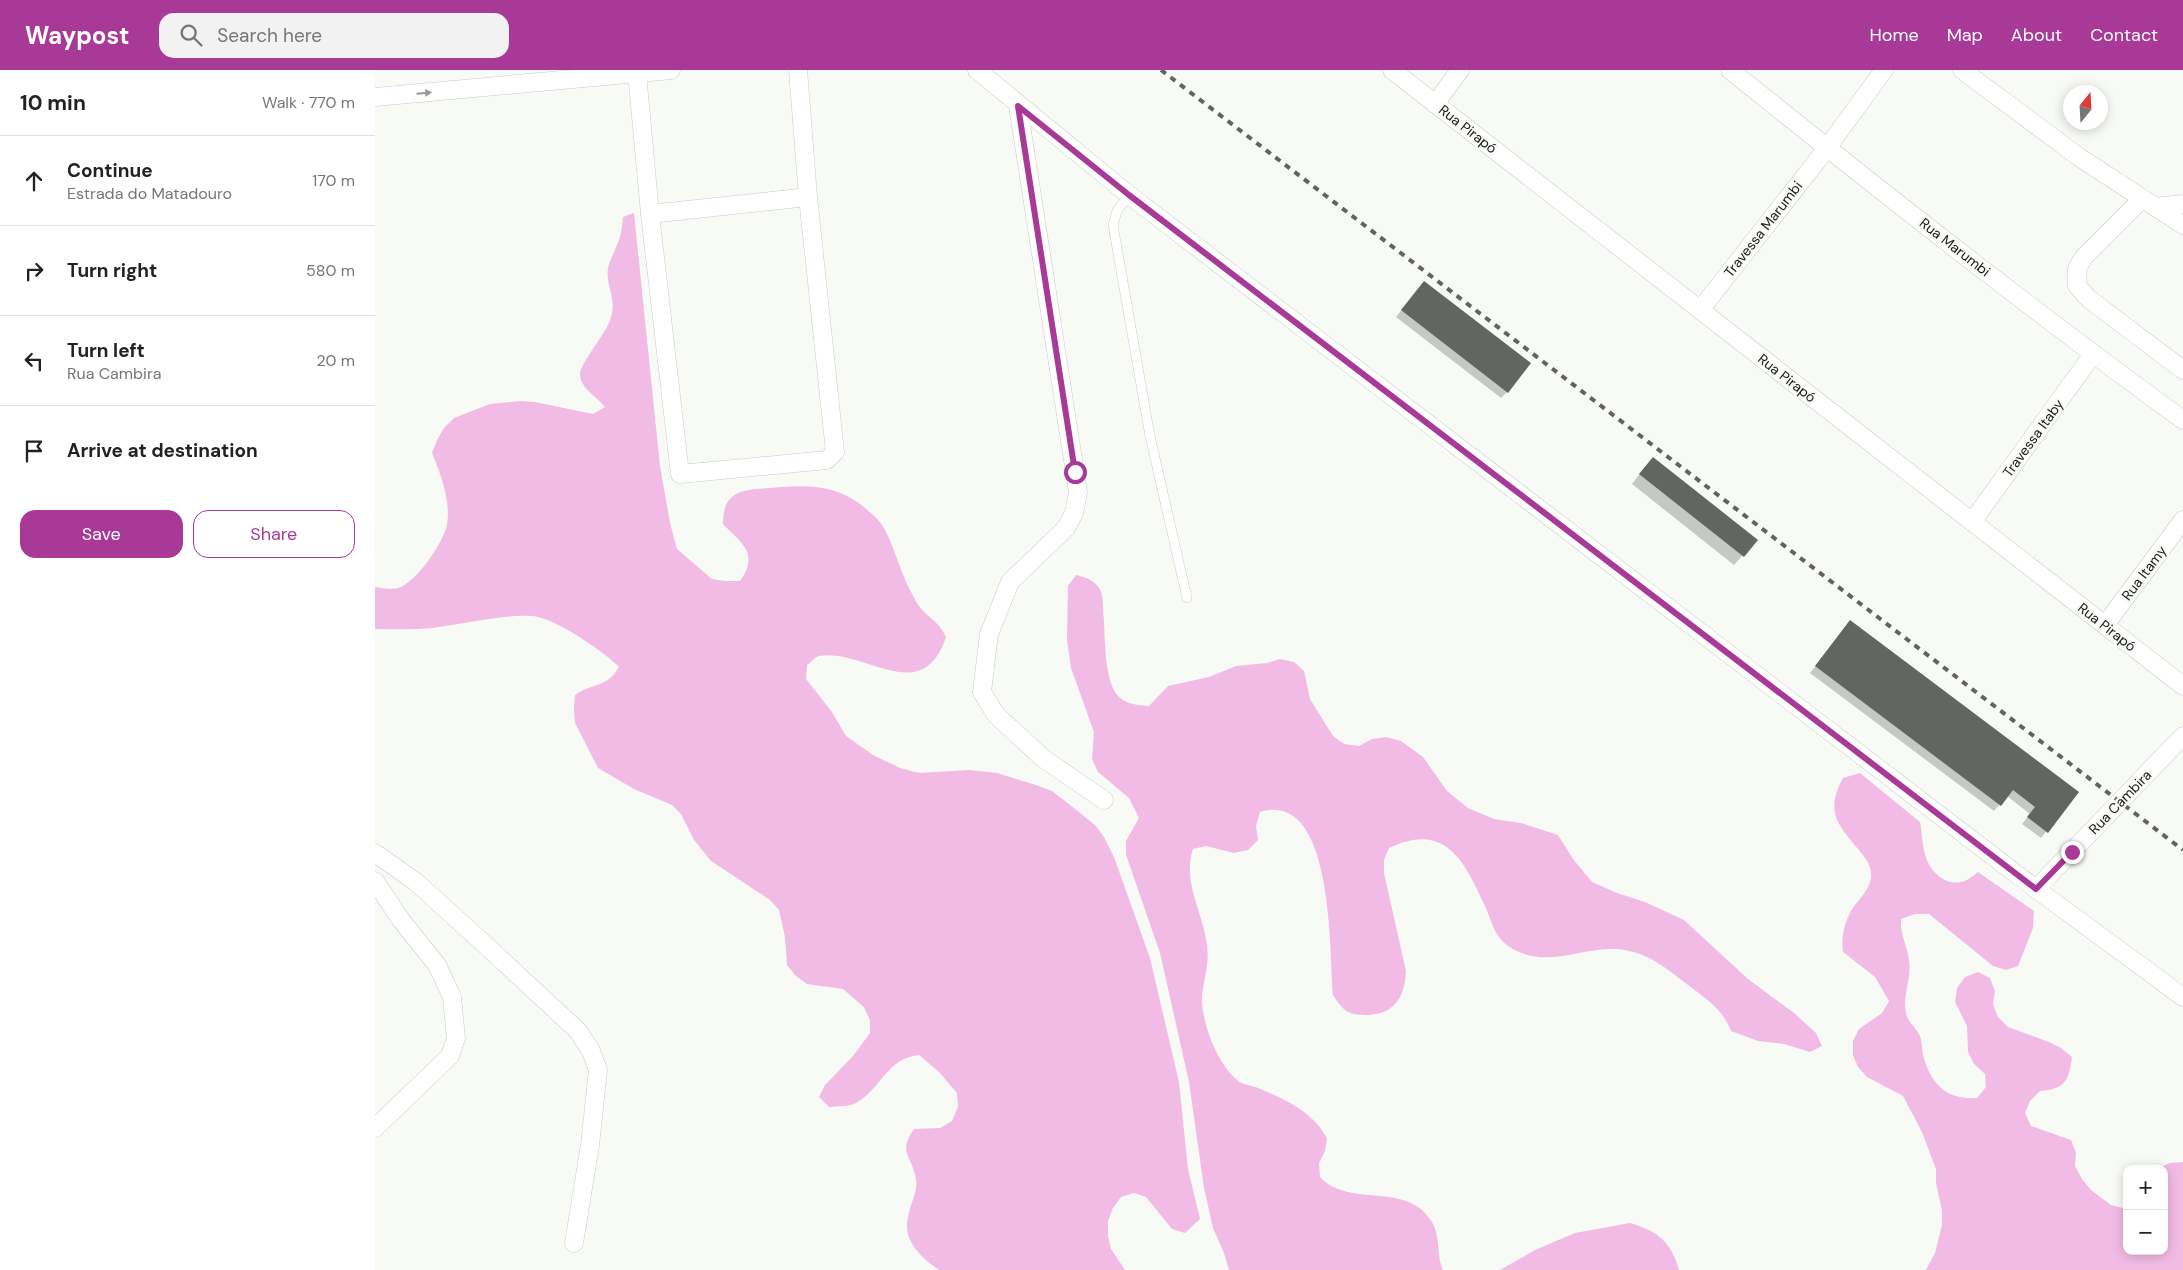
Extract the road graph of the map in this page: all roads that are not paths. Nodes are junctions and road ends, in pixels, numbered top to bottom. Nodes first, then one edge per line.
1 (671, 70) edge
2 (797, 70) edge
3 (977, 70) edge
4 (1392, 70) edge
5 (1460, 70) edge
6 (1731, 70) edge
7 (1884, 70) edge
8 (1962, 70) edge
9 (637, 73) junction
10 (375, 97) edge
11 (1435, 104) junction
12 (1018, 106) junction
13 (1827, 148) junction
14 (1129, 195) junction
15 (808, 197) junction
16 (2149, 203) junction
17 (2183, 204) edge
18 (650, 214) junction
19 (2183, 225) edge
20 (1700, 310) junction
21 (2093, 354) junction
22 (2183, 370) edge
23 (2183, 420) edge
24 (2183, 520) edge
25 (1972, 522) junction
26 (1187, 598) dead end
27 (2105, 625) junction
28 (2183, 686) edge
29 (2183, 736) edge
30 (1104, 800) dead end
31 (375, 853) edge
32 (375, 881) edge
33 (2036, 889) junction
34 (2183, 997) edge
35 (375, 1128) edge
36 (574, 1243) dead end

1 - 9 street
2 - 15 street
3 - 12 street
4 - 11 street, Rua Pirapó
5 - 11 street
6 - 13 street, Rua Marumbi
7 - 13 street, Travessa Marumbi
8 - 16 street
10 -> 9 street
9 - 18 street
11 - 20 street, Rua Pirapó
12 - 14 street
12 - 30 street
13 - 20 street, Travessa Marumbi
13 - 21 street, Rua Marumbi
14 - 26 lane
14 - 33 street
15 - 18 street
15 - 18 street
16 - 17 street
16 - 19 street
16 - 22 street
20 - 25 street, Rua Pirapó
21 - 23 street, Rua Marumbi
21 - 25 street, Travessa Itaby
24 - 27 street, Rua Itamy
25 - 27 street, Rua Pirapó
27 - 28 street, Rua Pirapó
29 - 33 street, Rua Cambira
31 - 36 street
32 - 35 street
33 - 34 street

